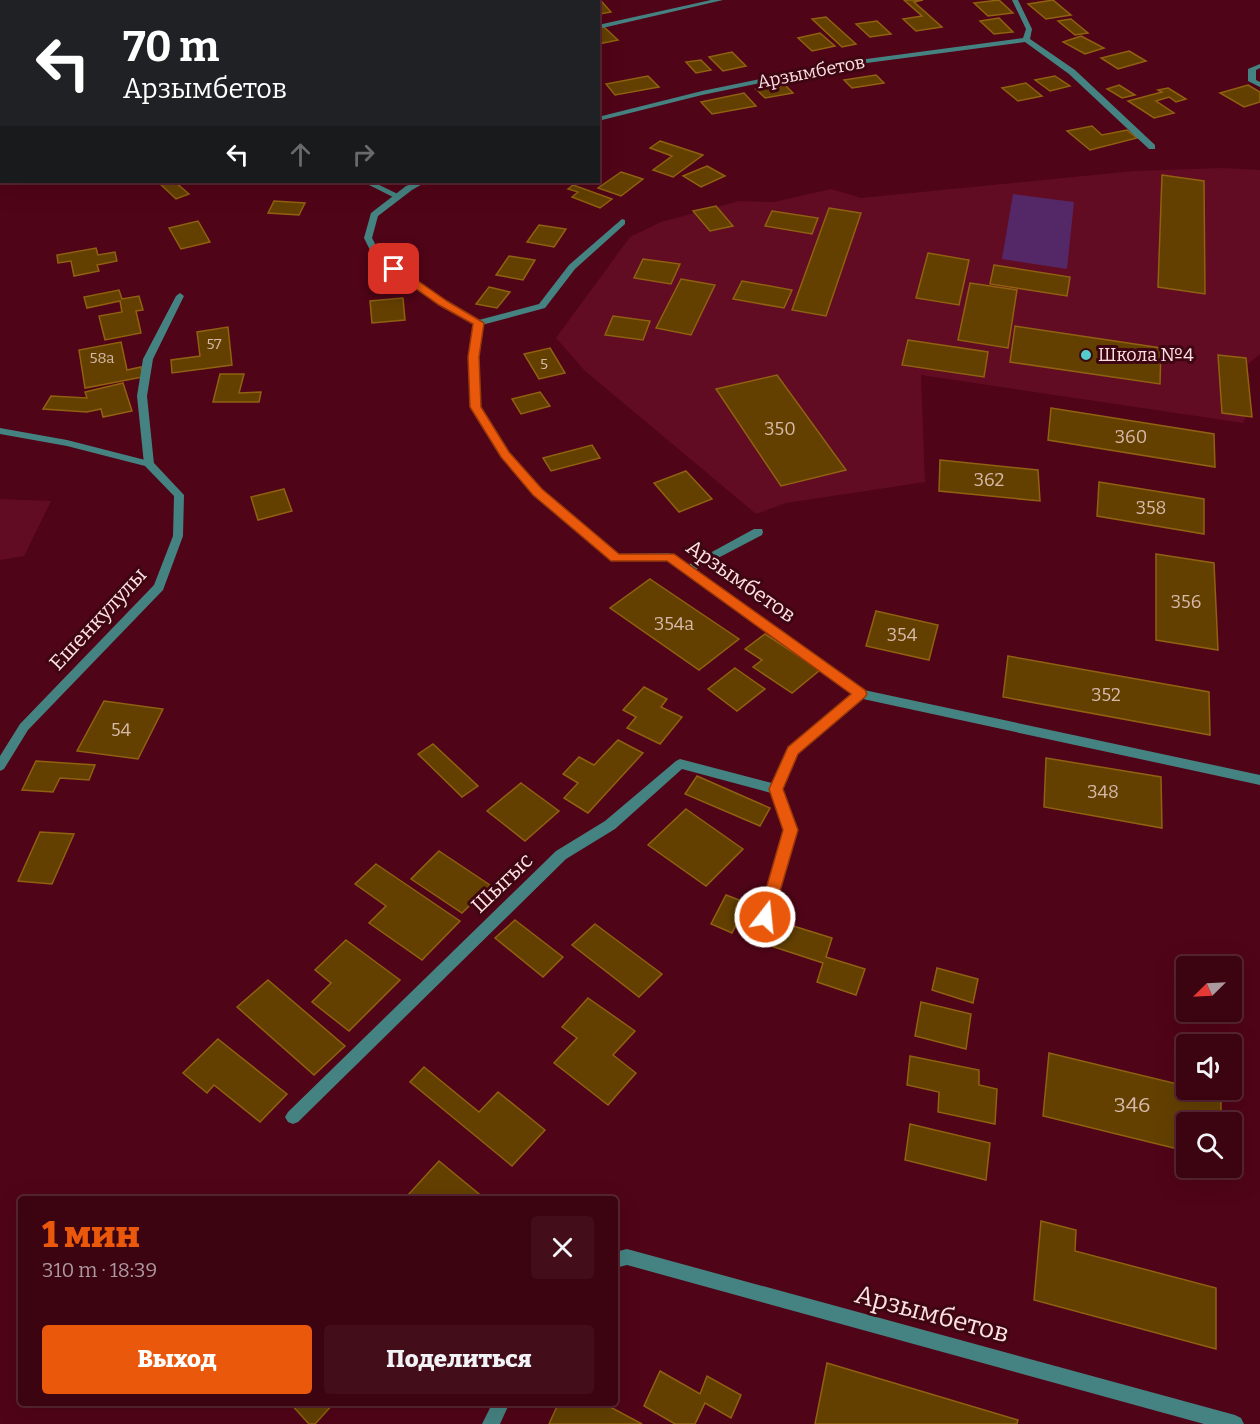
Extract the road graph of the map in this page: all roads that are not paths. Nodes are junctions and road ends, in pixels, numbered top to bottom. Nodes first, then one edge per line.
1 (720, 0) edge
2 (1015, 0) edge
3 (600, 27) edge
4 (1026, 40) junction
5 (1260, 66) edge
6 (1260, 85) edge
7 (600, 118) edge
8 (1152, 147) dead end
9 (369, 183) edge
10 (420, 183) edge
11 (398, 196) junction
12 (622, 222) dead end
13 (180, 296) dead end
14 (478, 323) junction
15 (0, 431) edge
16 (149, 464) junction
17 (758, 531) dead end
18 (687, 570) junction
19 (861, 694) junction
20 (0, 766) edge
21 (1260, 780) edge
22 (776, 789) junction
23 (765, 917) dead end
24 (293, 1116) dead end
25 (618, 1259) edge
26 (500, 1406) edge
27 (491, 1424) edge
28 (1235, 1424) edge

1 - 3 street
2 - 4 street
4 - 7 street, Арзымбетов
4 - 8 street
5 - 6 street
9 - 11 street
10 - 11 street
11 - 14 street
12 - 14 street
13 - 16 street
14 - 18 street, Арзымбетов
15 - 16 street
16 - 20 street, Ешенкулулы
17 - 18 street
18 - 19 street, Арзымбетов
19 - 21 street, Арзымбетов
19 - 22 street
22 - 23 street
22 - 24 street, Шыгыс
25 - 28 street, Арзымбетов
26 - 27 street

